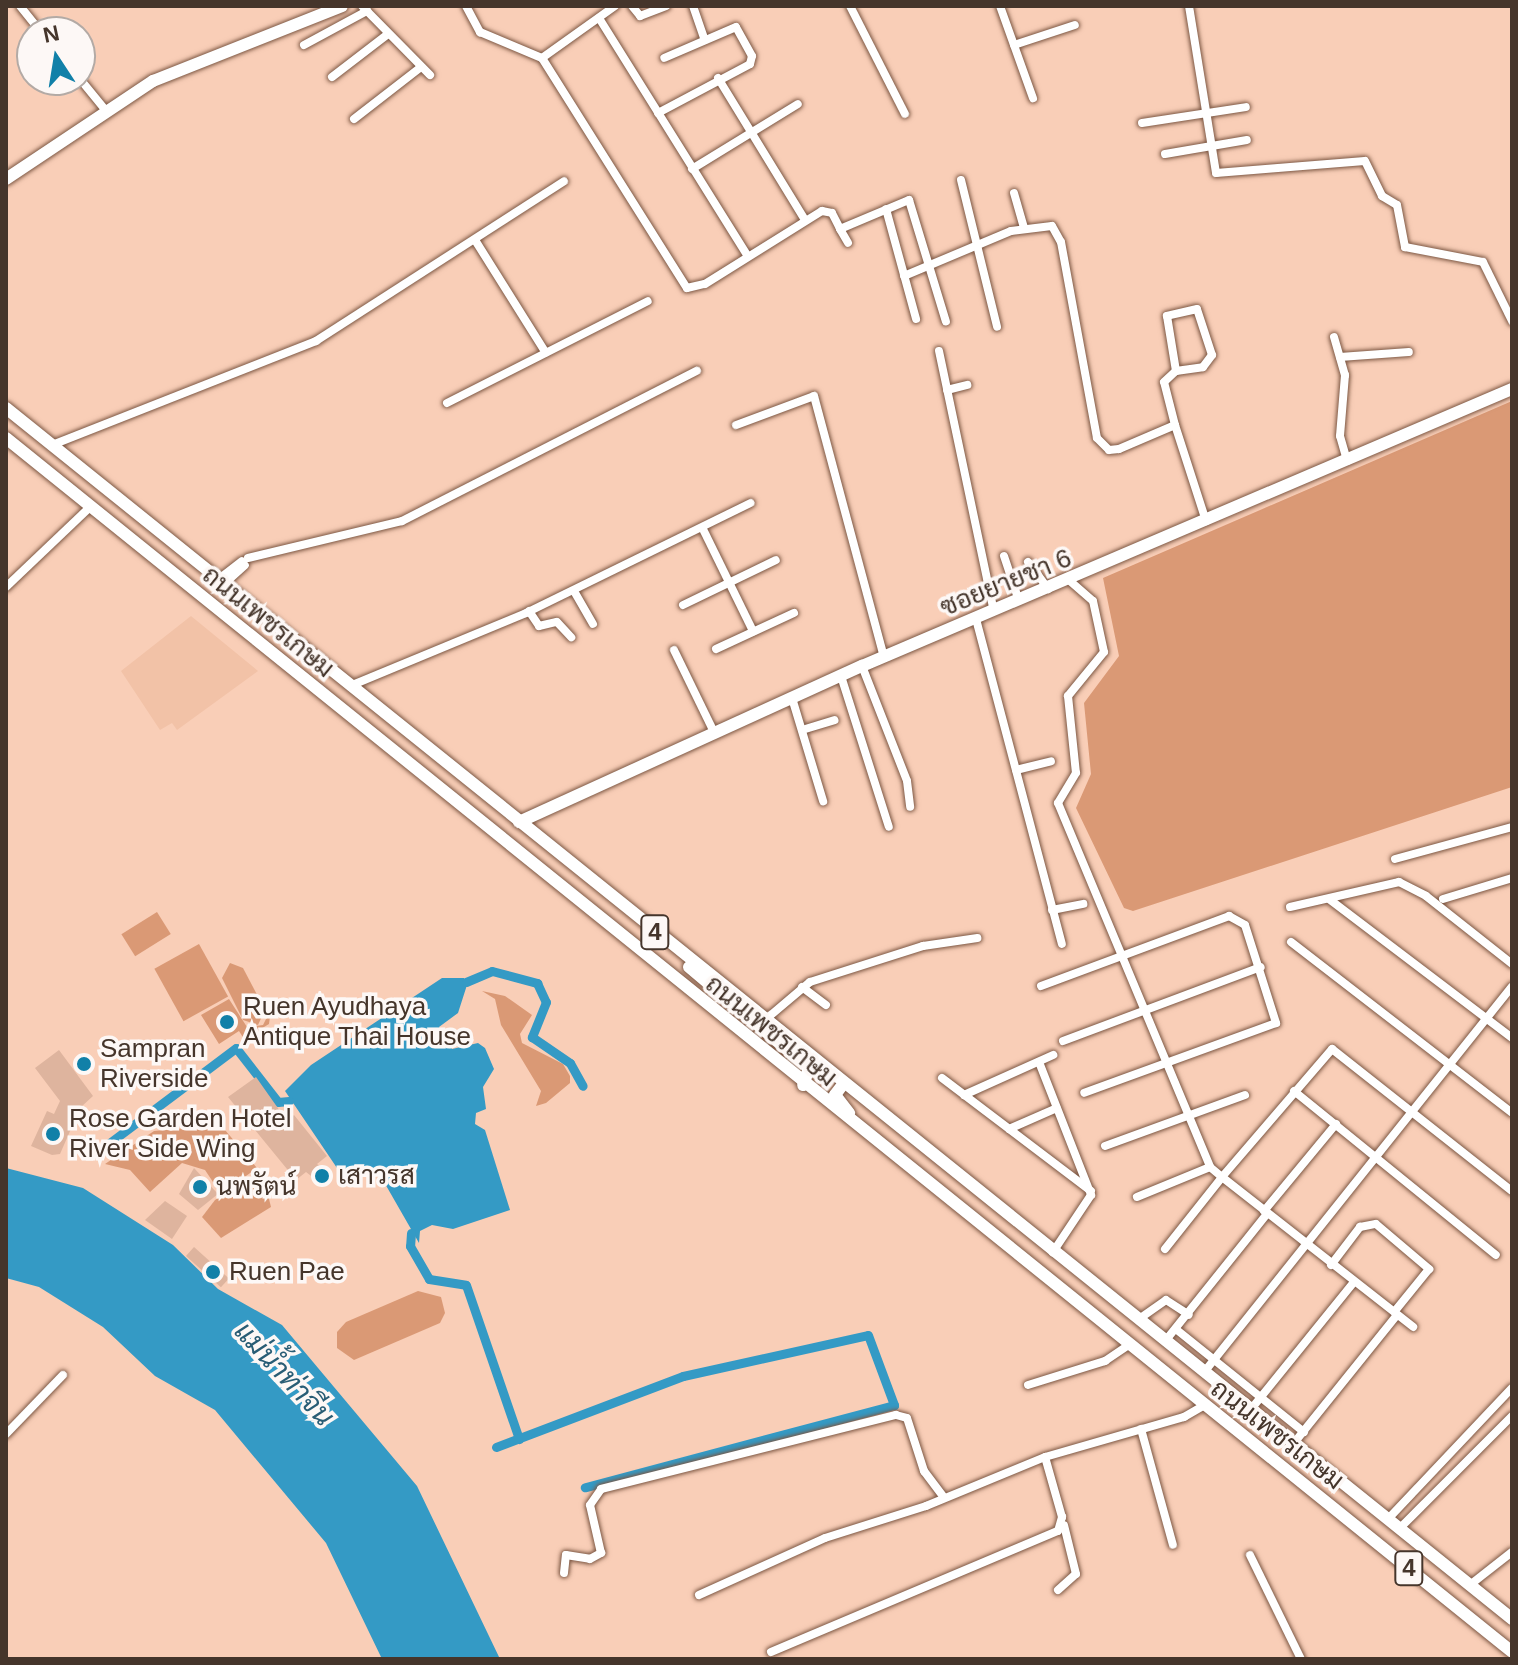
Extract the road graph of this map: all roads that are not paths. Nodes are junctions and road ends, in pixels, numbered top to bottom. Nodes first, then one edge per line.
1 (342, 6) edge
2 (466, 6) edge
3 (615, 6) edge
4 (632, 6) edge
5 (666, 6) edge
6 (693, 6) edge
7 (850, 6) edge
8 (1000, 6) edge
9 (1189, 6) edge
10 (364, 8) edge
11 (599, 18) junction
12 (1075, 25) dead end
13 (388, 34) junction
14 (705, 40) junction
15 (304, 45) dead end
16 (1014, 45) junction
17 (542, 58) junction
18 (664, 58) dead end
19 (421, 67) junction
20 (430, 75) dead end
21 (332, 77) dead end
22 (718, 78) junction
23 (94, 96) edge
24 (1033, 98) dead end
25 (798, 104) dead end
26 (1246, 107) dead end
27 (107, 112) junction
28 (658, 113) junction
29 (1206, 113) junction
30 (905, 114) dead end
31 (354, 119) dead end
32 (1142, 123) dead end
33 (752, 132) junction
34 (1247, 140) dead end
35 (1212, 146) junction
36 (1165, 154) dead end
37 (692, 169) junction
38 (6, 179) edge
39 (961, 180) dead end
40 (564, 181) dead end
41 (1014, 193) dead end
42 (886, 209) junction
43 (805, 220) junction
44 (1024, 227) junction
45 (840, 229) junction
46 (475, 240) junction
47 (848, 243) dead end
48 (978, 244) junction
49 (748, 256) junction
50 (931, 267) junction
51 (904, 276) junction
52 (648, 301) dead end
53 (916, 319) dead end
54 (1512, 321) edge
55 (946, 322) dead end
56 (997, 327) dead end
57 (1334, 337) dead end
58 (939, 351) dead end
59 (1409, 352) dead end
60 (546, 353) junction
61 (1340, 357) junction
62 (697, 371) dead end
63 (1176, 371) junction
64 (967, 385) dead end
65 (1512, 389) edge
66 (947, 390) junction
67 (447, 403) dead end
68 (6, 408) edge
69 (736, 425) dead end
70 (1175, 425) junction
71 (6, 438) edge
72 (51, 446) junction
73 (1347, 461) junction
74 (751, 503) dead end
75 (90, 507) junction
76 (1206, 522) junction
77 (703, 529) junction
78 (1004, 556) dead end
79 (776, 560) dead end
80 (1028, 562) dead end
81 (731, 581) junction
82 (1070, 581) junction
83 (222, 582) junction
84 (6, 587) edge
85 (1048, 589) junction
86 (574, 591) junction
87 (1019, 601) junction
88 (683, 605) dead end
89 (529, 611) junction
90 (994, 612) junction
91 (794, 613) dead end
92 (976, 619) junction
93 (593, 624) dead end
94 (753, 631) junction
95 (571, 637) dead end
96 (716, 649) dead end
97 (674, 650) dead end
98 (884, 658) junction
99 (862, 666) junction
100 (841, 676) junction
101 (350, 686) junction
102 (792, 698) junction
103 (834, 720) dead end
104 (802, 730) junction
105 (714, 732) junction
106 (1051, 761) dead end
107 (1016, 770) junction
108 (823, 801) dead end
109 (910, 807) dead end
110 (519, 822) junction
111 (889, 827) dead end
112 (1512, 827) edge
113 (1395, 859) dead end
114 (1512, 878) edge
115 (1329, 899) junction
116 (1443, 899) dead end
117 (1083, 904) dead end
118 (1290, 907) dead end
119 (1052, 910) junction
120 (977, 938) dead end
121 (1291, 942) dead end
122 (1062, 944) dead end
123 (1512, 949) edge
124 (1125, 955) junction
125 (690, 960) junction
126 (1509, 962) edge
127 (1261, 967) junction
128 (1041, 986) dead end
129 (1512, 986) edge
130 (802, 987) junction
131 (826, 1005) dead end
132 (1146, 1011) junction
133 (1485, 1018) junction
134 (765, 1020) junction
135 (1512, 1038) edge
136 (1063, 1041) dead end
137 (1053, 1055) dead end
138 (1039, 1062) junction
139 (1167, 1065) junction
140 (1449, 1065) junction
141 (942, 1078) dead end
142 (844, 1083) junction
143 (803, 1085) junction
144 (1294, 1091) junction
145 (1084, 1093) dead end
146 (964, 1095) junction
147 (1245, 1095) dead end
148 (1057, 1108) junction
149 (1414, 1110) junction
150 (1512, 1113) edge
151 (1187, 1116) junction
152 (1336, 1124) junction
153 (1009, 1129) junction
154 (1105, 1146) dead end
155 (1375, 1158) junction
156 (1210, 1167) junction
157 (917, 1177) junction
158 (1222, 1177) junction
159 (1091, 1191) junction
160 (1512, 1191) edge
161 (1137, 1197) dead end
162 (1266, 1212) junction
163 (1307, 1245) junction
164 (1165, 1249) dead end
165 (1053, 1252) junction
166 (1496, 1255) dead end
167 (1331, 1265) junction
168 (1354, 1282) junction
169 (1396, 1314) junction
170 (1189, 1315) junction
171 (1139, 1319) junction
172 (1413, 1327) dead end
173 (1177, 1330) junction
174 (1166, 1340) junction
175 (1129, 1345) junction
176 (1217, 1361) junction
177 (1205, 1371) junction
178 (63, 1375) dead end
179 (1028, 1385) dead end
180 (1512, 1388) edge
181 (1261, 1397) junction
182 (1205, 1405) junction
183 (1252, 1408) junction
184 (1512, 1416) edge
185 (1141, 1429) junction
186 (1304, 1432) junction
187 (6, 1434) edge
188 (1294, 1443) junction
189 (1045, 1457) junction
190 (943, 1496) junction
191 (1388, 1519) junction
192 (1064, 1525) junction
193 (1400, 1528) junction
194 (1173, 1545) dead end
195 (1512, 1552) edge
196 (1250, 1555) dead end
197 (564, 1573) dead end
198 (1470, 1585) junction
199 (1058, 1590) dead end
200 (699, 1595) dead end
201 (1512, 1619) edge
202 (771, 1652) dead end
203 (1512, 1652) edge
204 (1301, 1659) edge

1 - 27 main road
2 - 17 street
3 - 11 street
4 - 5 street
6 - 14 street
7 - 30 street
8 - 16 street
9 - 29 street
10 - 13 street
10 - 15 street
11 - 17 street
11 - 28 street
12 - 16 street
13 - 19 street
13 - 21 street
14 - 18 street
14 - 22 street
16 - 24 street
17 - 49 street
19 - 20 street
19 - 31 street
22 - 28 street
22 - 33 street
23 - 27 street
25 - 33 street
26 - 29 street
27 - 38 main road
28 - 37 street
29 - 32 street
29 - 35 street
33 - 37 street
33 - 43 street
34 - 35 street
35 - 36 street
35 - 54 street
37 - 49 street
39 - 48 street
40 - 46 street
41 - 44 street
42 - 45 street
42 - 50 street
42 - 51 street
43 - 45 street
43 - 49 street
44 - 48 street
44 - 70 street
45 - 47 street
46 - 60 street
46 - 72 street
48 - 50 street
48 - 56 street
50 - 51 street
50 - 55 street
51 - 53 street
52 - 60 street
57 - 61 street
58 - 66 street
59 - 61 street
60 - 67 street
61 - 73 street
62 - 83 street
63 - 63 street
63 - 70 street
64 - 66 street
65 - 73 main road, ซอยยายชา 6
66 - 90 street
68 - 72 main road, ถนนเพชรเกษม / 4
69 - 98 street
70 - 76 street
71 - 75 main road, ถนนเพชรเกษม / 4
72 - 83 main road, ถนนเพชรเกษม / 4
73 - 76 main road, ซอยยายชา 6
74 - 77 street
75 - 84 street
75 - 143 main road, ถนนเพชรเกษม / 4
76 - 82 main road, ซอยยายชา 6
77 - 81 street
77 - 86 street
78 - 87 street
79 - 81 street
80 - 85 street
81 - 88 street
81 - 94 street
82 - 85 main road, ซอยยายชา 6
82 - 124 street
83 - 101 main road, ถนนเพชรเกษม / 4
85 - 87 main road, ซอยยายชา 6
86 - 89 street
86 - 93 street
87 - 90 main road, ซอยยายชา 6
89 - 95 street
89 - 101 street
90 - 92 main road, ซอยยายชา 6
91 - 94 street
92 - 98 main road, ซอยยายชา 6
92 - 107 street
94 - 96 street
97 - 105 street
98 - 99 main road, ซอยยายชา 6
99 - 100 main road, ซอยยายชา 6
99 - 109 street
100 - 102 main road, ซอยยายชา 6
100 - 111 street
101 - 110 main road, ถนนเพชรเกษม / 4
102 - 104 street
102 - 105 main road, ซอยยายชา 6
103 - 104 street
104 - 108 street
105 - 110 main road, ซอยยายชา 6
106 - 107 street
107 - 119 street
110 - 125 main road, ถนนเพชรเกษม / 4
112 - 113 street
114 - 116 street
115 - 118 street
115 - 126 street
115 - 133 street
117 - 119 street
119 - 122 street
120 - 130 street
121 - 140 street
123 - 126 street
124 - 127 street
124 - 128 street
124 - 132 street
125 - 134 main road, ถนนเพชรเกษม / 4
125 - 143 main road
127 - 132 street
127 - 139 street
129 - 133 street
130 - 131 street
130 - 134 street
132 - 136 street
132 - 139 street
133 - 135 street
133 - 140 street
134 - 142 main road, ถนนเพชรเกษม / 4
137 - 138 street
138 - 146 street
138 - 148 street
139 - 145 street
139 - 151 street
140 - 149 street
140 - 150 street
141 - 146 street
142 - 157 main road
142 - 165 main road, ถนนเพชรเกษม / 4
143 - 157 main road, ถนนเพชรเกษม / 4
144 - 149 street
144 - 152 street
144 - 158 street
146 - 153 street
147 - 151 street
148 - 153 street
148 - 159 street
149 - 155 street
149 - 160 street
151 - 154 street
151 - 156 street
152 - 155 street
152 - 162 street
153 - 159 street
155 - 163 street
155 - 166 street
156 - 158 street
156 - 161 street
157 - 175 main road, ถนนเพชรเกษม / 4
158 - 162 street
158 - 164 street
159 - 165 street
162 - 163 street
162 - 170 street
163 - 167 street
163 - 176 street
165 - 171 main road, ถนนเพชรเกษม / 4
167 - 168 street
167 - 169 street
168 - 169 street
168 - 181 street
169 - 172 street
169 - 186 street
170 - 171 street
170 - 173 street
171 - 174 main road, ถนนเพชรเกษม / 4
173 - 174 street
173 - 176 street
174 - 177 main road, ถนนเพชรเกษม / 4
175 - 179 street
175 - 182 main road, ถนนเพชรเกษม / 4
176 - 177 street
176 - 181 street
177 - 183 main road, ถนนเพชรเกษม / 4
178 - 187 street
180 - 191 street
181 - 183 street
181 - 186 street
182 - 185 street
182 - 203 main road, ถนนเพชรเกษม / 4
183 - 188 main road, ถนนเพชรเกษม / 4
184 - 193 street
185 - 189 street
185 - 194 street
186 - 188 street
188 - 191 main road, ถนนเพชรเกษม / 4
189 - 190 street
189 - 192 street
190 - 197 street
190 - 200 street
191 - 193 main road, ถนนเพชรเกษม / 4
192 - 199 street
192 - 202 street
193 - 198 main road, ถนนเพชรเกษม / 4
195 - 198 street
196 - 204 street
198 - 201 main road, ถนนเพชรเกษม / 4

